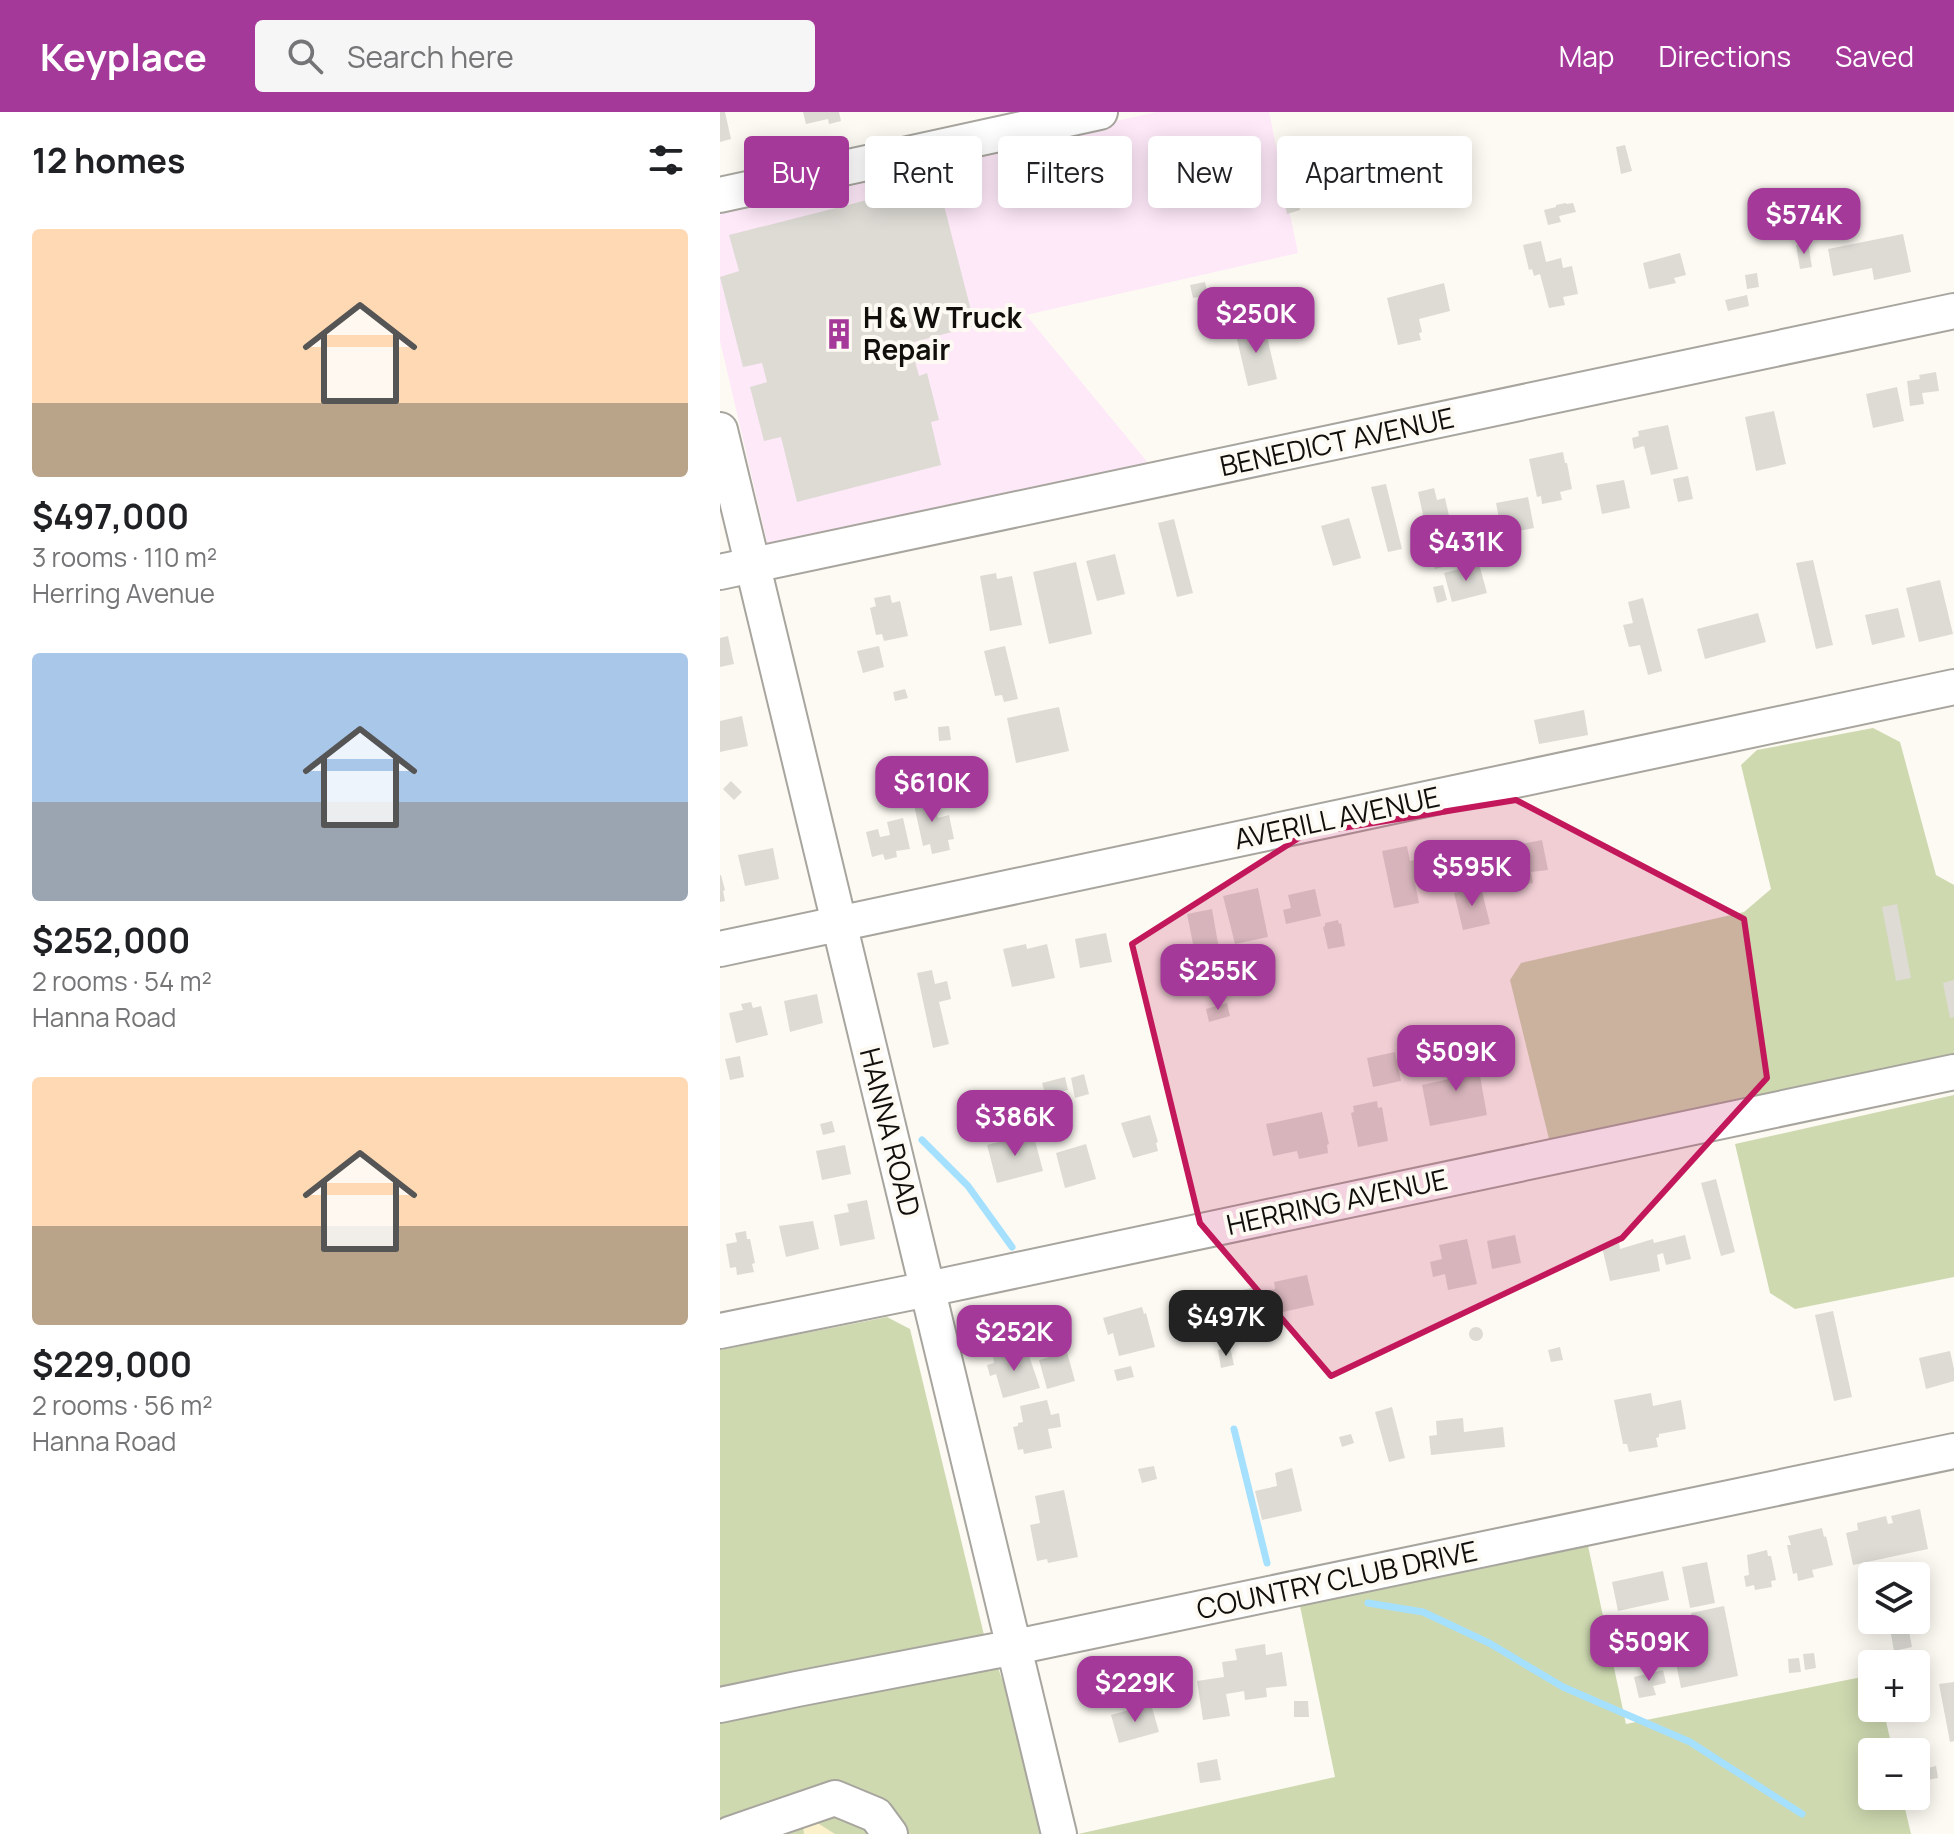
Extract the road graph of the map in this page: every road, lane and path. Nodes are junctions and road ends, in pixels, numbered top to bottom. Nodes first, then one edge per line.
1 (1100, 112) edge
2 (720, 195) edge
3 (1954, 311) edge
4 (720, 430) edge
5 (736, 569) edge
6 (1954, 687) edge
7 (839, 923) junction
8 (720, 949) edge
9 (1954, 1072) edge
10 (928, 1289) junction
11 (720, 1331) edge
12 (1954, 1451) edge
13 (1015, 1647) junction
14 (720, 1705) edge
15 (730, 1834) edge
16 (890, 1834) edge
17 (1059, 1834) edge

1 - 2 street
3 - 5 street, BENEDICT AVENUE
4 - 5 street, HANNA ROAD
5 - 7 street, HANNA ROAD
6 - 7 street, AVERILL AVENUE
7 - 8 street, AVERILL AVENUE
7 - 10 street, HANNA ROAD
9 - 10 street, HERRING AVENUE
10 - 11 street, HERRING AVENUE
10 - 13 street, HANNA ROAD
12 - 13 street, COUNTRY CLUB DRIVE
13 - 14 street, COUNTRY CLUB DRIVE
13 - 17 street, HANNA ROAD
15 - 16 street

